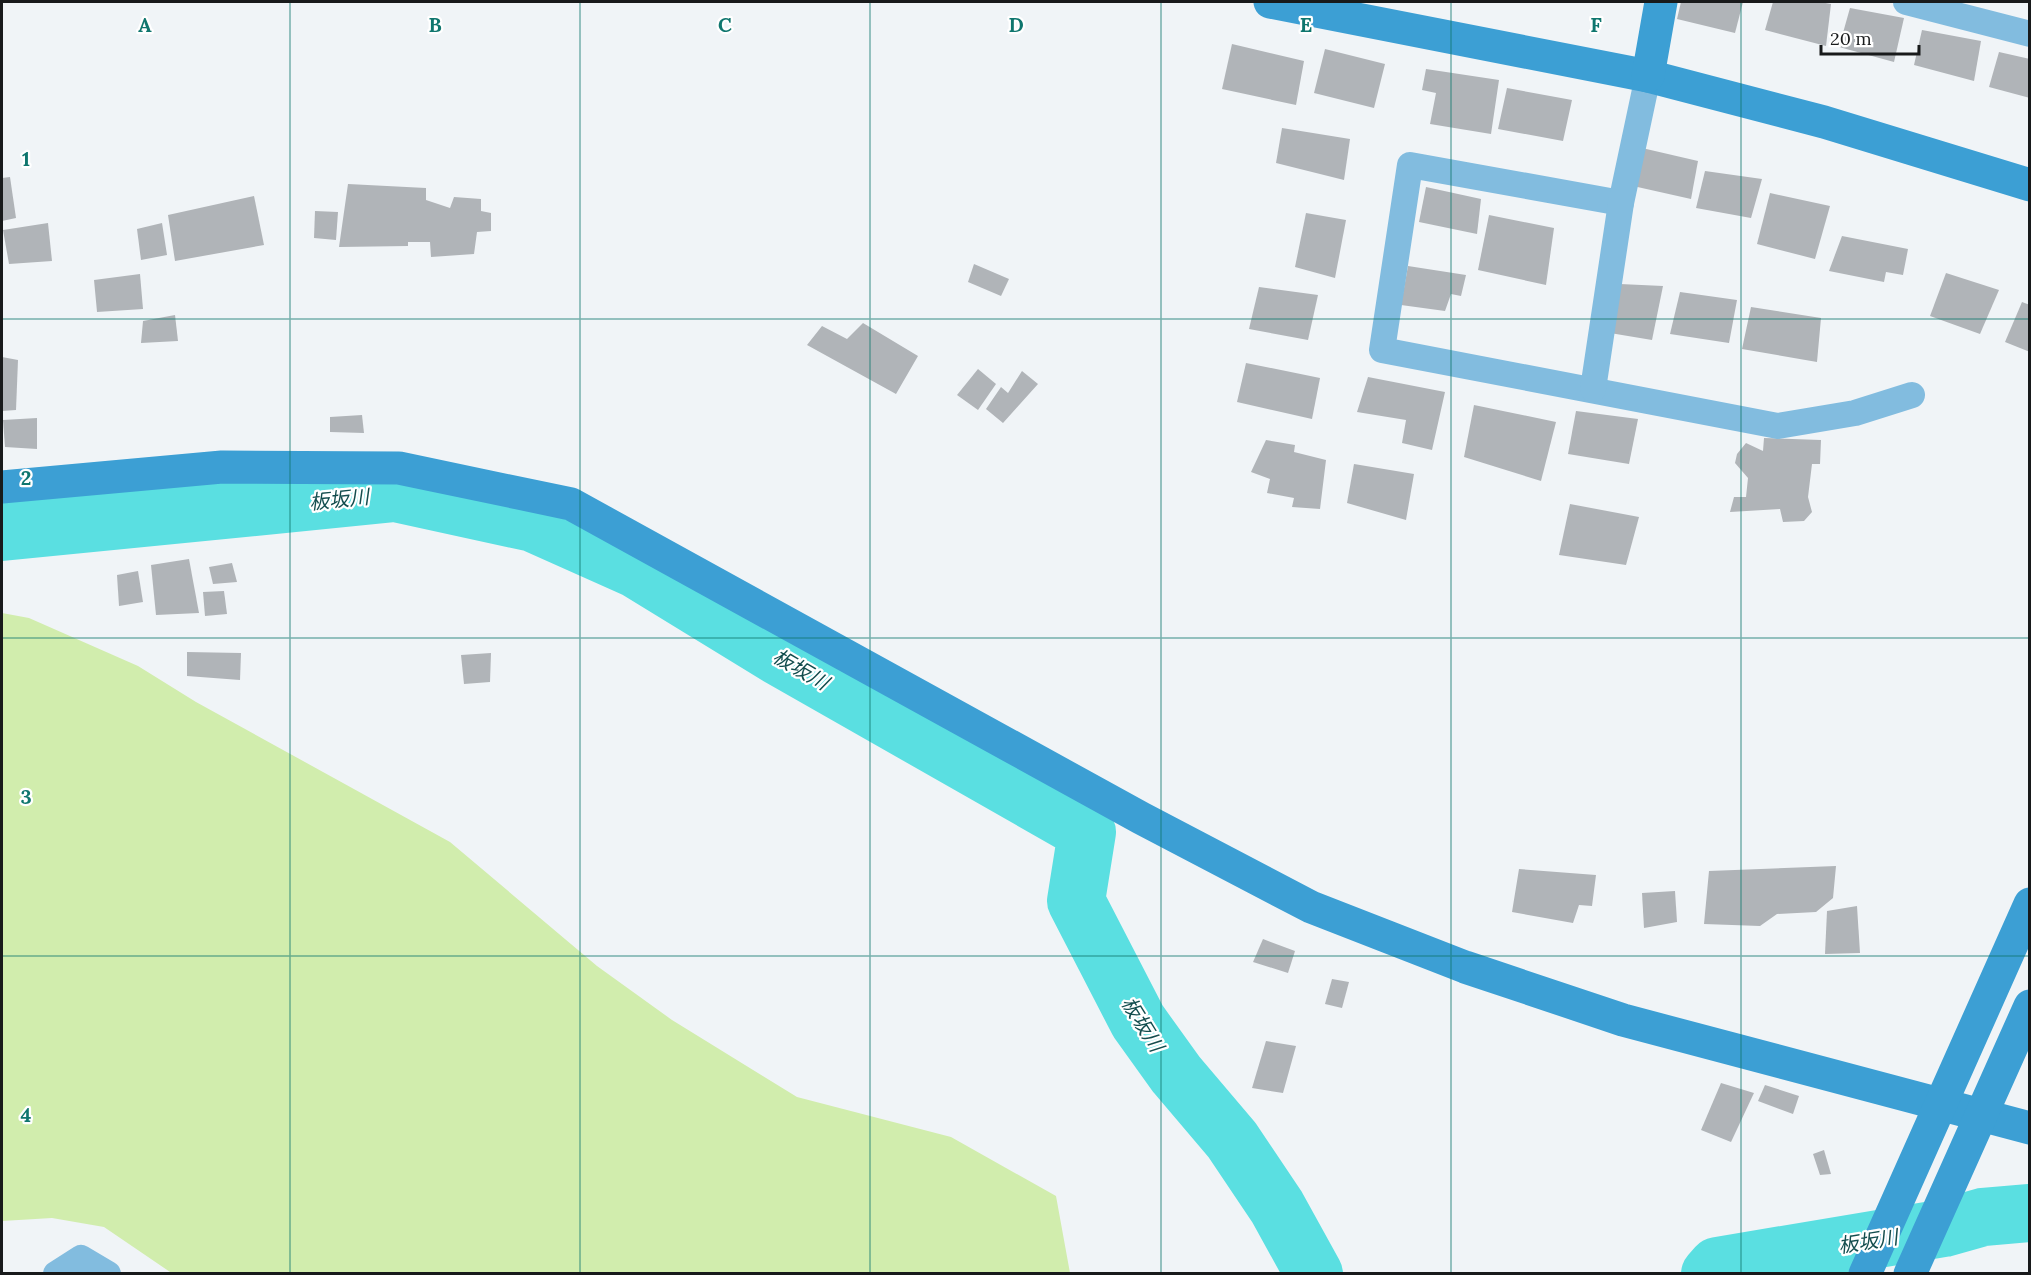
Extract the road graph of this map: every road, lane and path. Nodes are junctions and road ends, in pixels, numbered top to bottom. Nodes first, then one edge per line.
1 (1270, 2) edge
2 (1661, 2) edge
3 (1906, 2) edge
4 (1376, 11) edge
5 (2030, 34) edge
6 (1648, 76) junction
7 (2030, 185) edge
8 (1621, 203) junction
9 (1593, 389) junction
10 (1912, 395) dead end
11 (2, 488) edge
12 (2030, 904) edge
13 (2030, 1006) edge
14 (2030, 1128) edge
15 (56, 1274) edge
16 (108, 1274) edge
17 (1865, 1274) edge
18 (1910, 1274) edge

1 - 4 street
2 - 6 street
3 - 5 street
4 - 6 street
6 - 7 street
6 - 8 street
8 - 9 street
8 - 9 street
9 - 10 street
11 - 14 street
12 - 17 street, bridge
13 - 18 street, bridge
15 - 16 street

